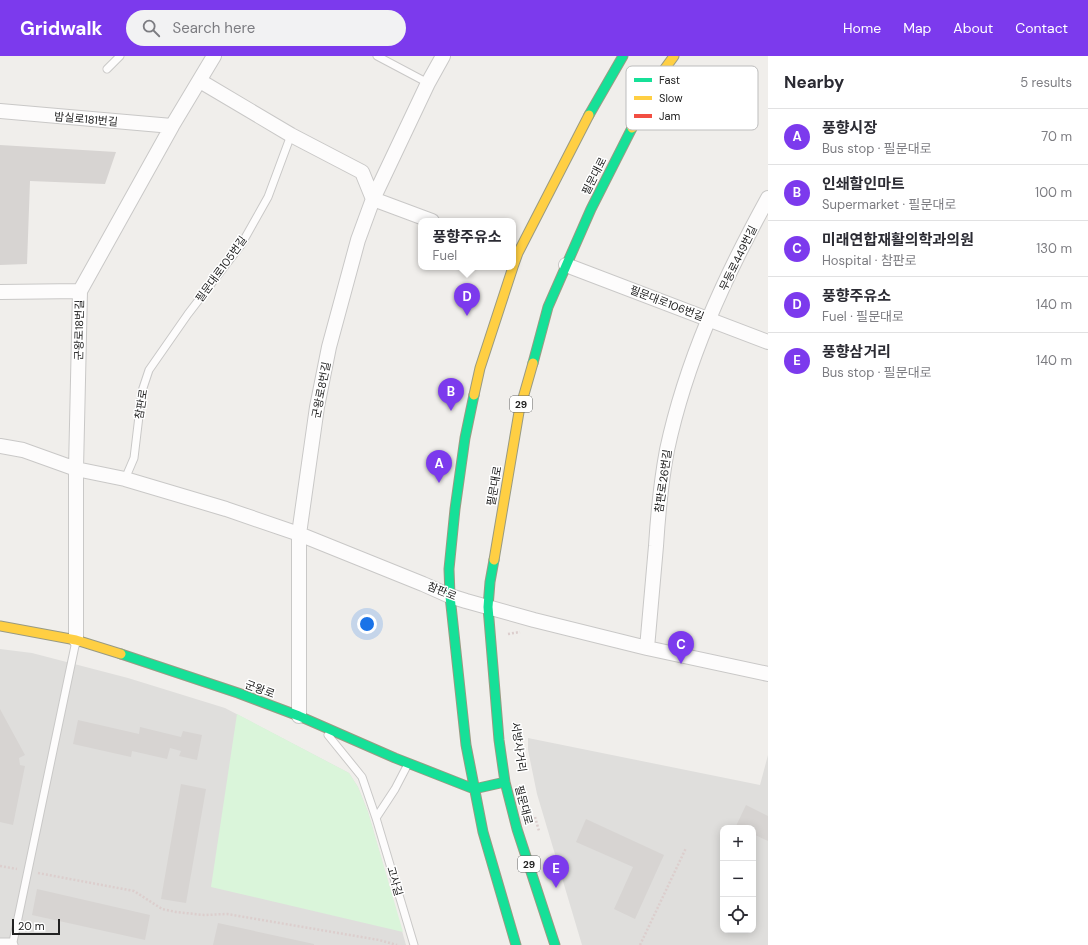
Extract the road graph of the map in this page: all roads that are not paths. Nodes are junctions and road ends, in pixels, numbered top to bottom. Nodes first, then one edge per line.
1 (120, 56) edge
2 (214, 56) edge
3 (377, 56) edge
4 (443, 56) edge
5 (623, 56) edge
6 (674, 56) edge
7 (667, 66) edge
8 (107, 69) dead end
9 (606, 70) dead end
10 (200, 81) junction
11 (428, 83) junction
12 (606, 85) junction
13 (0, 111) edge
14 (172, 126) junction
15 (630, 130) edge
16 (291, 135) junction
17 (768, 198) edge
18 (373, 199) junction
19 (424, 218) edge
20 (516, 252) edge
21 (566, 265) junction
22 (512, 270) edge
23 (80, 291) junction
24 (0, 292) edge
25 (188, 314) joint
26 (708, 319) junction
27 (768, 342) edge
28 (0, 446) edge
29 (76, 469) junction
30 (125, 480) junction
31 (299, 534) junction
32 (450, 596) junction
33 (488, 607) junction
34 (0, 626) edge
35 (76, 640) junction
36 (648, 648) junction
37 (768, 674) edge
38 (299, 716) junction
39 (321, 726) junction
40 (409, 764) junction
41 (505, 782) junction
42 (474, 789) junction
43 (376, 818) junction
44 (0, 942) edge
45 (14, 943) edge
46 (414, 945) edge
47 (516, 945) edge
48 (556, 945) edge

1 - 8 lane
2 - 10 street, 군왕로18번길
3 - 11 lane
4 - 11 street, 군왕로8번길
5 - 12 main road
6 - 7 main road, 필문대로 / 29
9 - 12 main road
10 - 14 street, 군왕로18번길
10 - 16 street
11 - 18 street, 군왕로8번길
12 - 20 main road
13 - 14 street, 밤실로181번길
14 - 23 street, 군왕로18번길
15 - 21 main road, 필문대로 / 29
16 - 18 street
16 - 25 lane, 필문대로105번길
17 - 26 street, 무등로449번길
18 - 19 street
18 - 31 street, 군왕로8번길
21 - 26 street, 필문대로106번길
21 - 33 main road, 필문대로 / 29
22 - 32 main road
23 - 24 street
23 - 29 street, 군왕로18번길
25 - 30 lane, 참판로
26 - 27 street, 필문대로106번길
26 - 36 street, 참판로26번길
28 - 29 street, 참판로
29 - 30 street, 참판로
29 - 35 street, 군왕로18번길
30 - 31 street, 참판로
31 - 32 street, 참판로
31 - 38 street, 군왕로8번길
32 - 33 street, 참판로
32 - 42 main road
33 - 36 street, 참판로
33 - 41 main road, 필문대로 / 29
34 - 35 main road, 군왕로
35 - 38 main road, 군왕로
35 - 45 lane
36 - 37 street, 참판로
38 - 39 main road, 군왕로
39 - 40 main road, 군왕로
39 - 43 lane, 고사길
40 - 42 main road, 군왕로
40 - 43 lane
41 - 42 main road
41 - 48 main road, 필문대로 / 29
42 - 47 main road
43 - 46 lane, 고사길
44 - 45 lane

